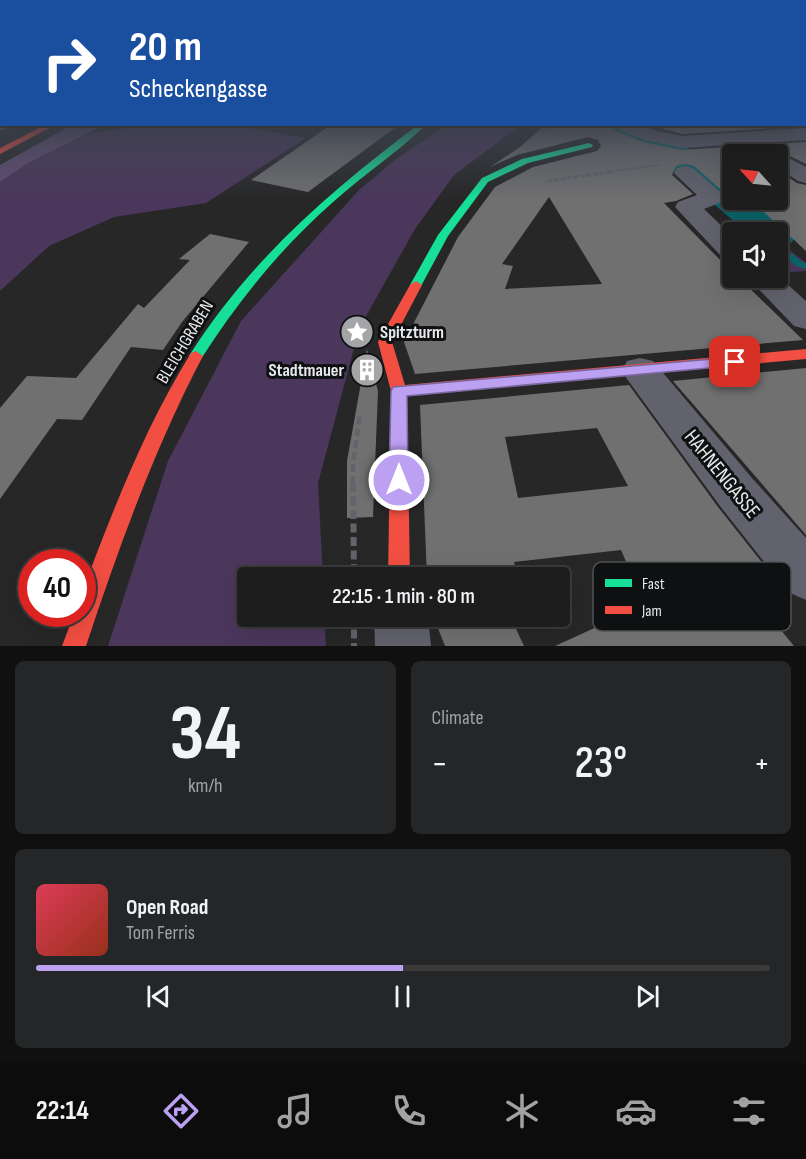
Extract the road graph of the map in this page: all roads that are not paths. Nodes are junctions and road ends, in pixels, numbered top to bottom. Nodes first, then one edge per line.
1 (24, 139) edge
2 (405, 139) edge
3 (667, 139) edge
4 (717, 139) edge
5 (589, 145) dead end
6 (0, 151) edge
7 (788, 165) edge
8 (685, 172) road end
9 (806, 177) edge
10 (722, 240) edge
11 (773, 288) edge
12 (806, 319) edge
13 (806, 354) edge
14 (640, 370) junction
15 (399, 391) junction
16 (399, 567) edge
17 (806, 575) edge
18 (402, 627) edge
19 (74, 646) edge
20 (403, 646) edge

1 - 6 street
2 - 19 street, BLEICHGRABEN
3 - 4 street
5 - 15 street
7 - 9 street
8 - 10 street
11 - 12 street
13 - 14 street
14 - 15 street
14 - 17 street, HAHNENGASSE
15 - 16 street
18 - 20 street

